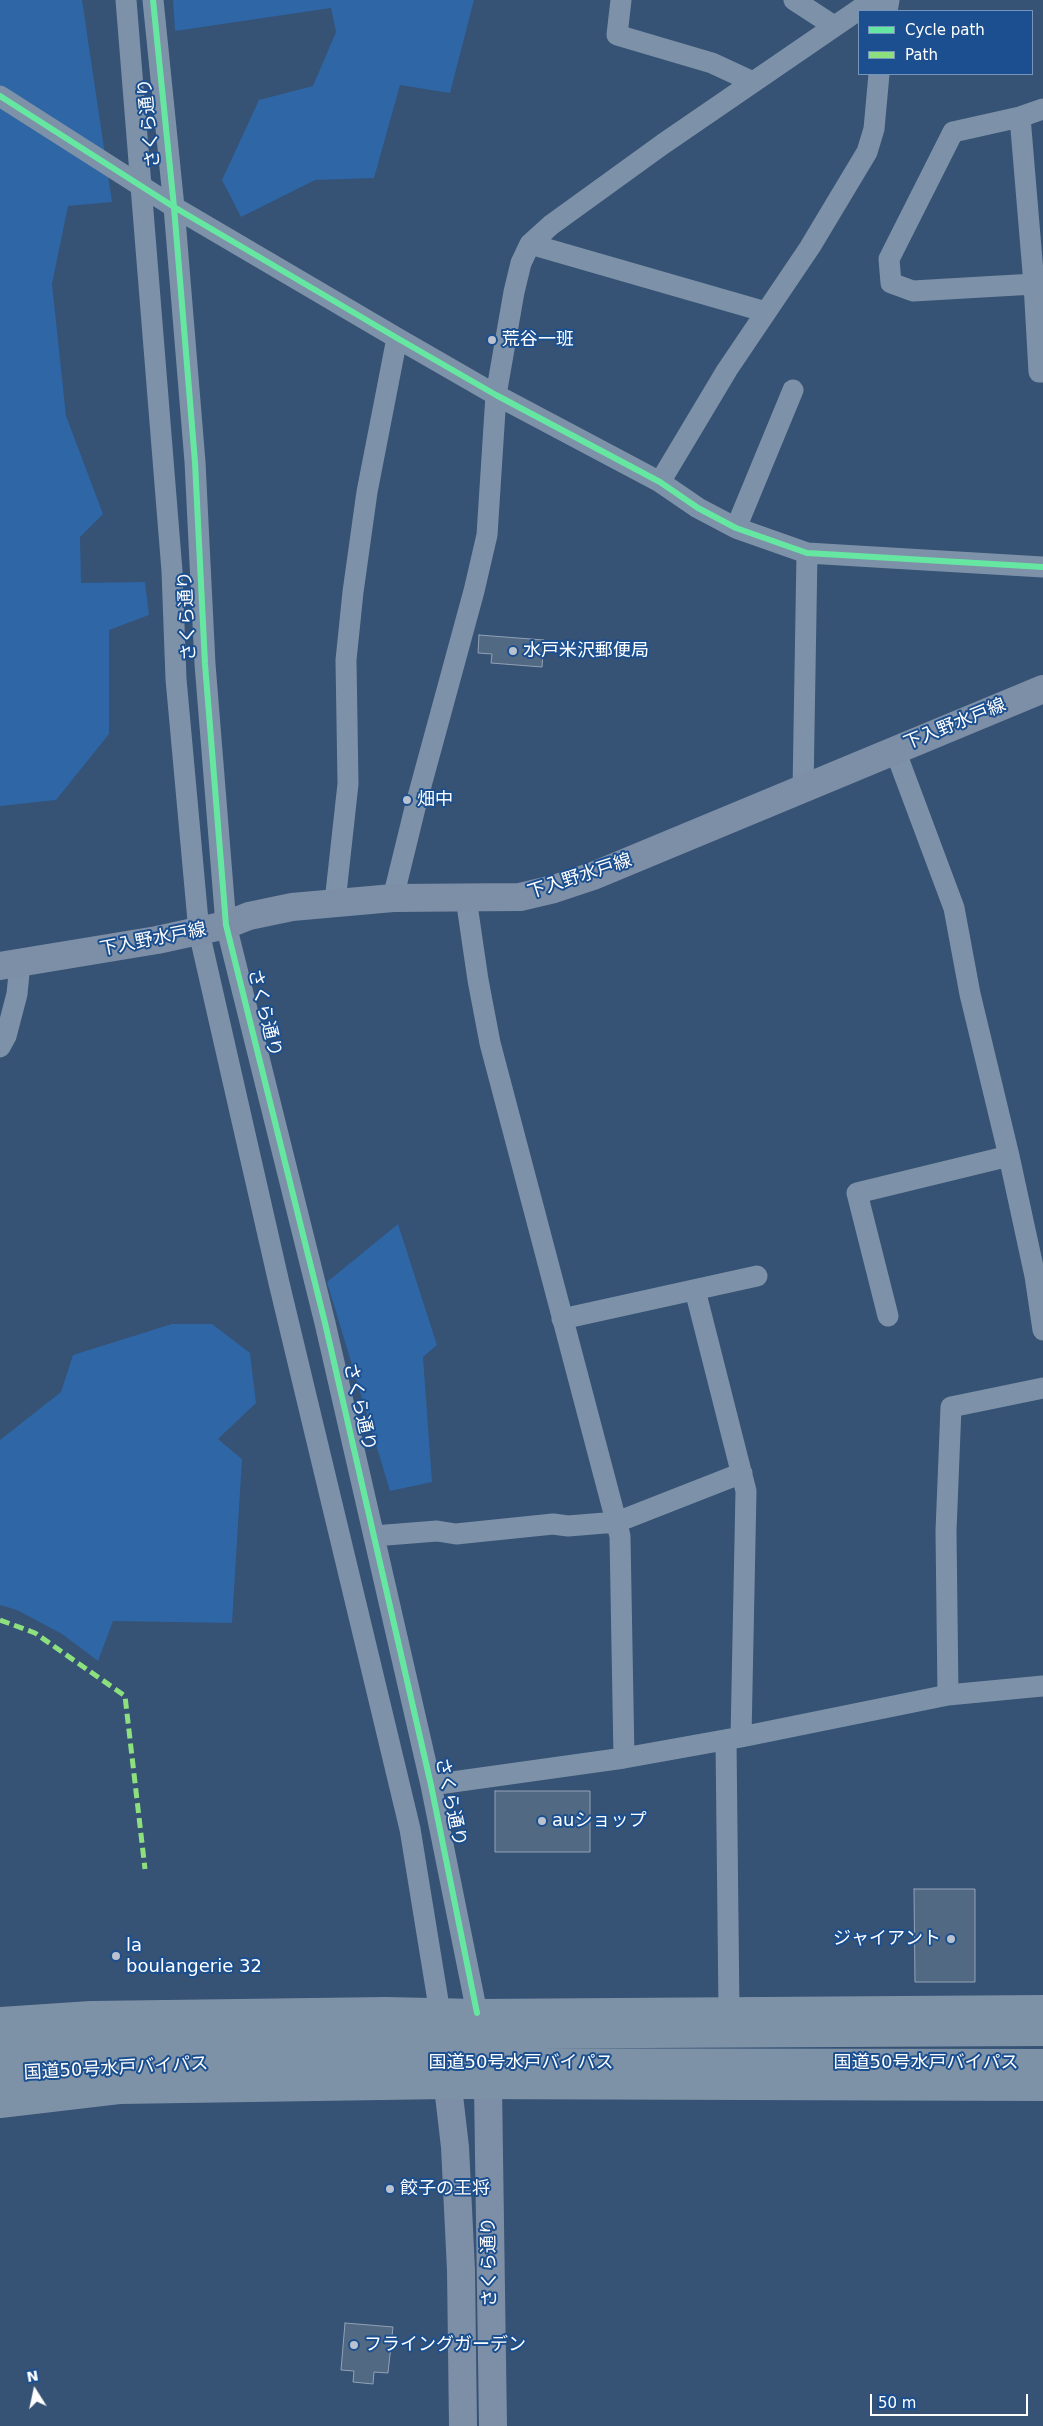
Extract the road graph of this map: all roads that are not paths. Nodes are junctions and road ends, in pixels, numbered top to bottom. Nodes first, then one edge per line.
1 (126, 0) edge
2 (153, 0) edge
3 (621, 0) edge
4 (794, 0) edge
5 (873, 0) edge
6 (834, 26) junction
7 (879, 75) edge
8 (753, 82) junction
9 (0, 96) edge
10 (1043, 110) edge
11 (1020, 117) junction
12 (140, 184) junction
13 (174, 207) junction
14 (530, 244) junction
15 (1034, 284) junction
16 (766, 312) junction
17 (397, 338) junction
18 (1043, 372) edge
19 (793, 390) dead end
20 (496, 395) junction
21 (660, 482) junction
22 (736, 528) junction
23 (807, 554) junction
24 (1043, 567) edge
25 (1043, 689) edge
26 (895, 750) junction
27 (803, 790) junction
28 (393, 898) junction
29 (466, 898) junction
30 (335, 902) junction
31 (226, 925) junction
32 (199, 932) junction
33 (10, 964) edge
34 (0, 1047) edge
35 (1009, 1156) junction
36 (757, 1276) dead end
37 (695, 1290) junction
38 (888, 1316) dead end
39 (562, 1319) junction
40 (1043, 1330) edge
41 (1043, 1388) edge
42 (742, 1473) junction
43 (616, 1522) junction
44 (374, 1536) junction
45 (1043, 1686) edge
46 (948, 1695) junction
47 (734, 1739) junction
48 (624, 1758) junction
49 (431, 1785) junction
50 (1043, 2010) edge
51 (729, 2011) junction
52 (440, 2013) junction
53 (477, 2013) junction
54 (0, 2021) edge
55 (1043, 2032) edge
56 (0, 2048) edge
57 (1043, 2064) edge
58 (0, 2076) edge
59 (448, 2085) junction
60 (488, 2086) junction
61 (1043, 2087) edge
62 (0, 2104) edge
63 (463, 2426) edge
64 (493, 2426) edge

1 - 12 street, さくら通り
2 - 13 street, さくら通り
3 - 8 street
4 - 6 street
5 - 6 street
6 - 8 street
7 - 16 street
8 - 14 street
9 - 12 street
10 - 11 street
11 - 15 street
11 - 15 street
12 - 13 street
12 - 32 street, さくら通り
13 - 17 street
13 - 31 street, さくら通り
14 - 16 street
14 - 20 street
15 - 18 street
16 - 21 street
17 - 20 street
17 - 30 street
19 - 22 street
20 - 21 street
20 - 28 street
21 - 22 street
22 - 23 street
23 - 24 street
23 - 27 street
25 - 26 main road, 下入野水戸線
26 - 27 main road, 下入野水戸線
26 - 35 street
27 - 29 main road, 下入野水戸線
28 - 29 main road, 下入野水戸線
28 - 30 main road, 下入野水戸線
29 - 39 street
30 - 31 main road, 下入野水戸線
31 - 32 main road, 下入野水戸線
31 - 44 street, さくら通り
32 - 33 main road, 下入野水戸線
32 - 52 street, さくら通り
33 - 34 street
35 - 38 street
35 - 40 street
36 - 37 street
37 - 39 street
37 - 42 street
39 - 43 street
41 - 46 street
42 - 43 street
42 - 47 street
43 - 44 street
43 - 48 street
44 - 49 street, さくら通り
45 - 46 street
46 - 47 street
47 - 48 street
47 - 51 street
48 - 49 street
49 - 53 street, さくら通り
50 - 51 highway
51 - 53 highway
52 - 53 highway
52 - 54 highway
52 - 59 main road, さくら通り
53 - 60 main road, さくら通り
55 - 56 highway, 国道50号水戸バイパス
57 - 58 highway, 国道50号水戸バイパス
59 - 60 highway
59 - 62 highway
59 - 63 main road, さくら通り
60 - 61 highway
60 - 64 main road, さくら通り

